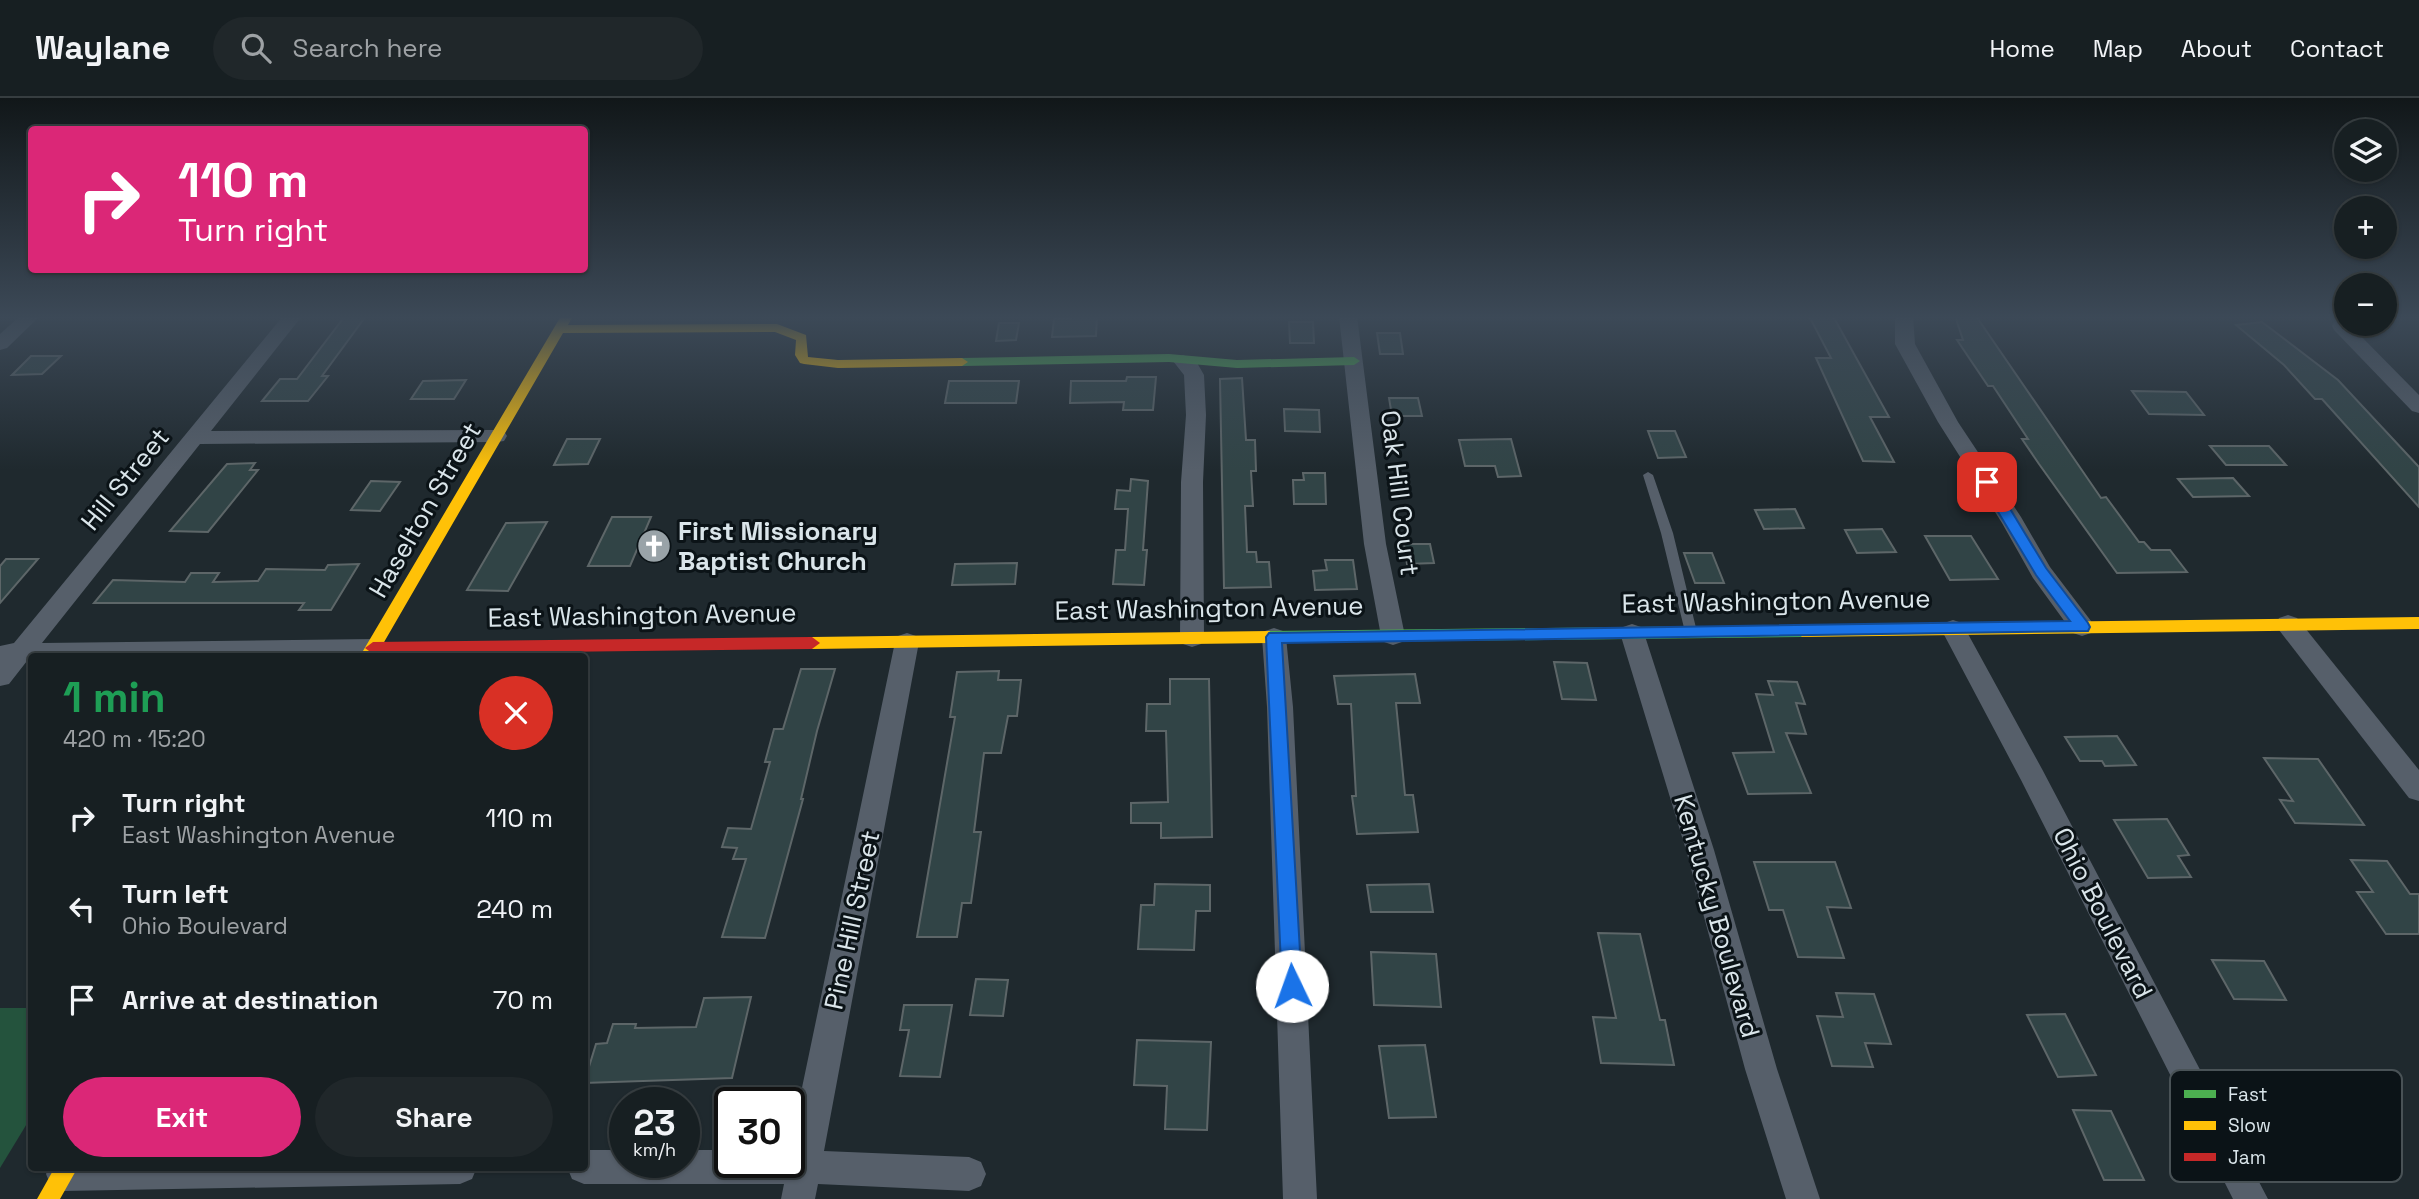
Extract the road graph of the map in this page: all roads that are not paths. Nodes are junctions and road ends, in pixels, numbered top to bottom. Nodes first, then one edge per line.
1 (252, 367) edge
2 (537, 367) edge
3 (1190, 367) edge
4 (1355, 367) edge
5 (1918, 367) edge
6 (2381, 367) edge
7 (2419, 407) edge
8 (497, 436) junction
9 (195, 438) junction
10 (1648, 475) dead end
11 (2419, 623) edge
12 (2288, 624) junction
13 (2082, 627) junction
14 (1953, 629) junction
15 (1691, 632) junction
16 (1632, 633) junction
17 (1393, 636) junction
18 (1274, 637) junction
19 (1192, 638) junction
20 (907, 642) junction
21 (10, 652) edge
22 (370, 652) edge
23 (0, 677) edge
24 (2419, 790) edge
25 (2184, 1070) edge
26 (588, 1167) edge
27 (714, 1167) edge
28 (805, 1167) joint
29 (337, 1171) edge
30 (969, 1174) dead end
31 (803, 1178) edge
32 (59, 1180) edge
33 (2242, 1182) edge
34 (799, 1199) edge
35 (1300, 1199) edge
36 (1803, 1199) edge
37 (2251, 1199) edge

1 - 9 street, Hill Street
2 - 8 street, Haselton Street
3 - 19 street
4 - 17 street, Oak Hill Court
5 - 13 street
6 - 7 street
8 - 9 street
8 - 22 street, Haselton Street
9 - 21 street, Hill Street
10 - 15 lane
11 - 12 street, East Washington Avenue
12 - 13 street, East Washington Avenue
12 - 24 street
13 - 14 street, East Washington Avenue
14 - 15 street, East Washington Avenue
14 - 25 street, Ohio Boulevard
15 - 16 street, East Washington Avenue
16 - 17 street, East Washington Avenue
16 - 36 street, Kentucky Boulevard
17 - 18 street, East Washington Avenue
18 - 19 street, East Washington Avenue
18 - 35 street
19 - 20 street, East Washington Avenue
20 - 22 street, East Washington Avenue
20 - 28 street, Pine Hill Street
21 - 22 street, East Washington Avenue
21 - 23 street, Hill Street
26 - 27 street
28 - 30 street
29 - 32 street
31 - 34 street, Pine Hill Street
33 - 37 street, Ohio Boulevard

